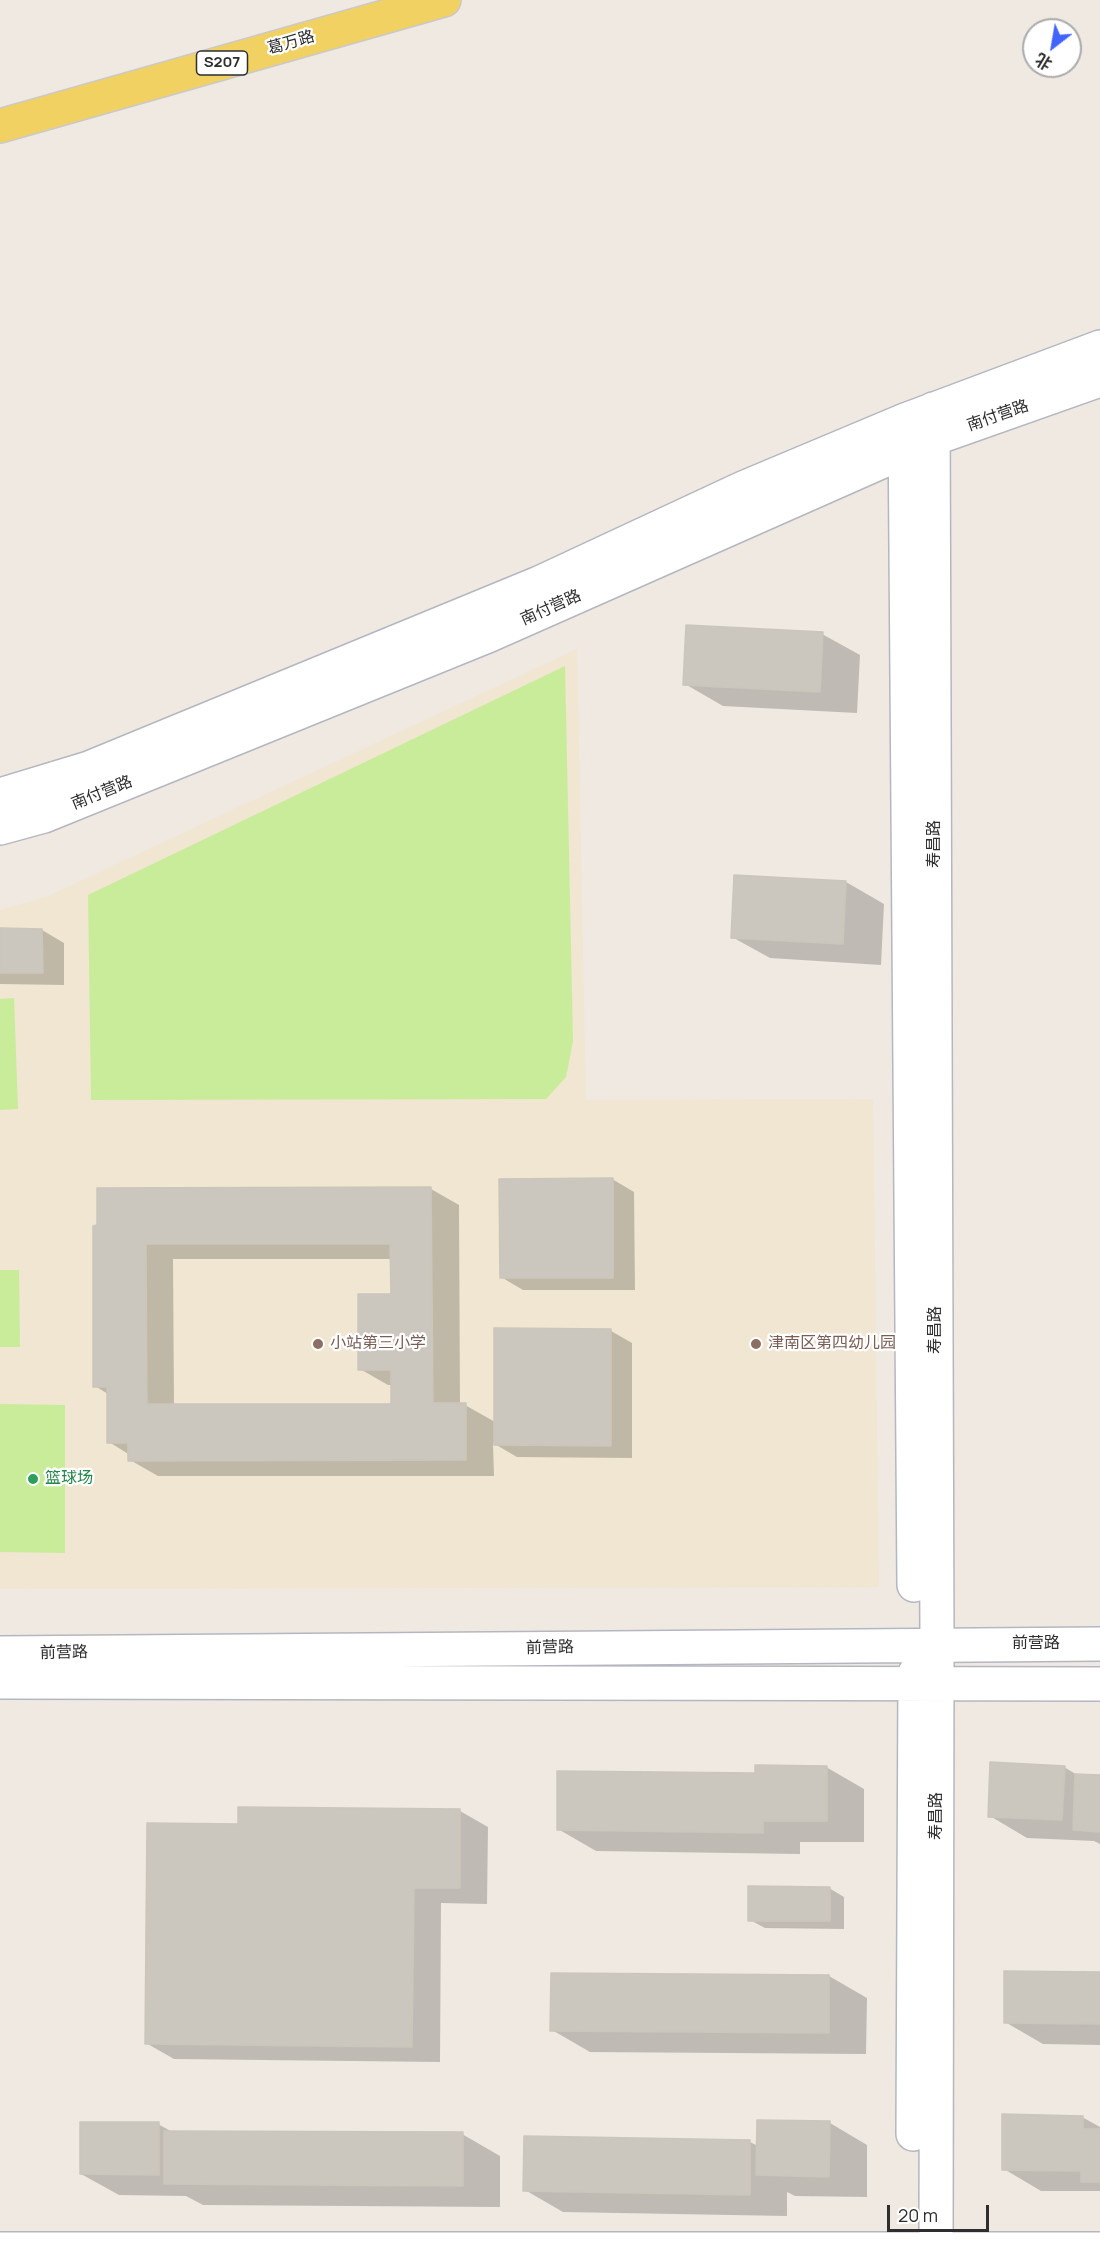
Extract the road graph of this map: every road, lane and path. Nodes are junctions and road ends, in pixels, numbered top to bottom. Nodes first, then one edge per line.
1 (372, 0) edge
2 (444, 0) edge
3 (0, 105) edge
4 (0, 126) edge
5 (1100, 347) edge
6 (1100, 380) edge
7 (919, 430) junction
8 (0, 795) edge
9 (0, 828) edge
10 (926, 1644) junction
11 (999, 1644) junction
12 (1100, 1644) edge
13 (0, 1653) edge
14 (0, 1682) edge
15 (998, 1683) junction
16 (1100, 1683) edge
17 (932, 1684) junction
18 (925, 1755) junction
19 (0, 2249) edge
20 (925, 2249) edge
21 (1100, 2249) edge

1 - 3 main road, 葛万路 / S207
2 - 4 main road, 葛万路 / S207
5 - 7 street, 南付营路
6 - 7 street, 南付营路
7 - 8 street, 南付营路
7 - 9 street, 南付营路
7 - 10 street, 寿昌路
10 - 11 street, 前营路
10 - 13 street, 前营路
10 - 17 street, 寿昌路
11 - 12 street, 前营路
11 - 17 street
14 - 17 street, 前营路
15 - 16 street, 前营路
15 - 17 street, 前营路
15 - 18 street
17 - 18 street, 寿昌路
18 - 20 street, 寿昌路
19 - 20 street
20 - 21 street

